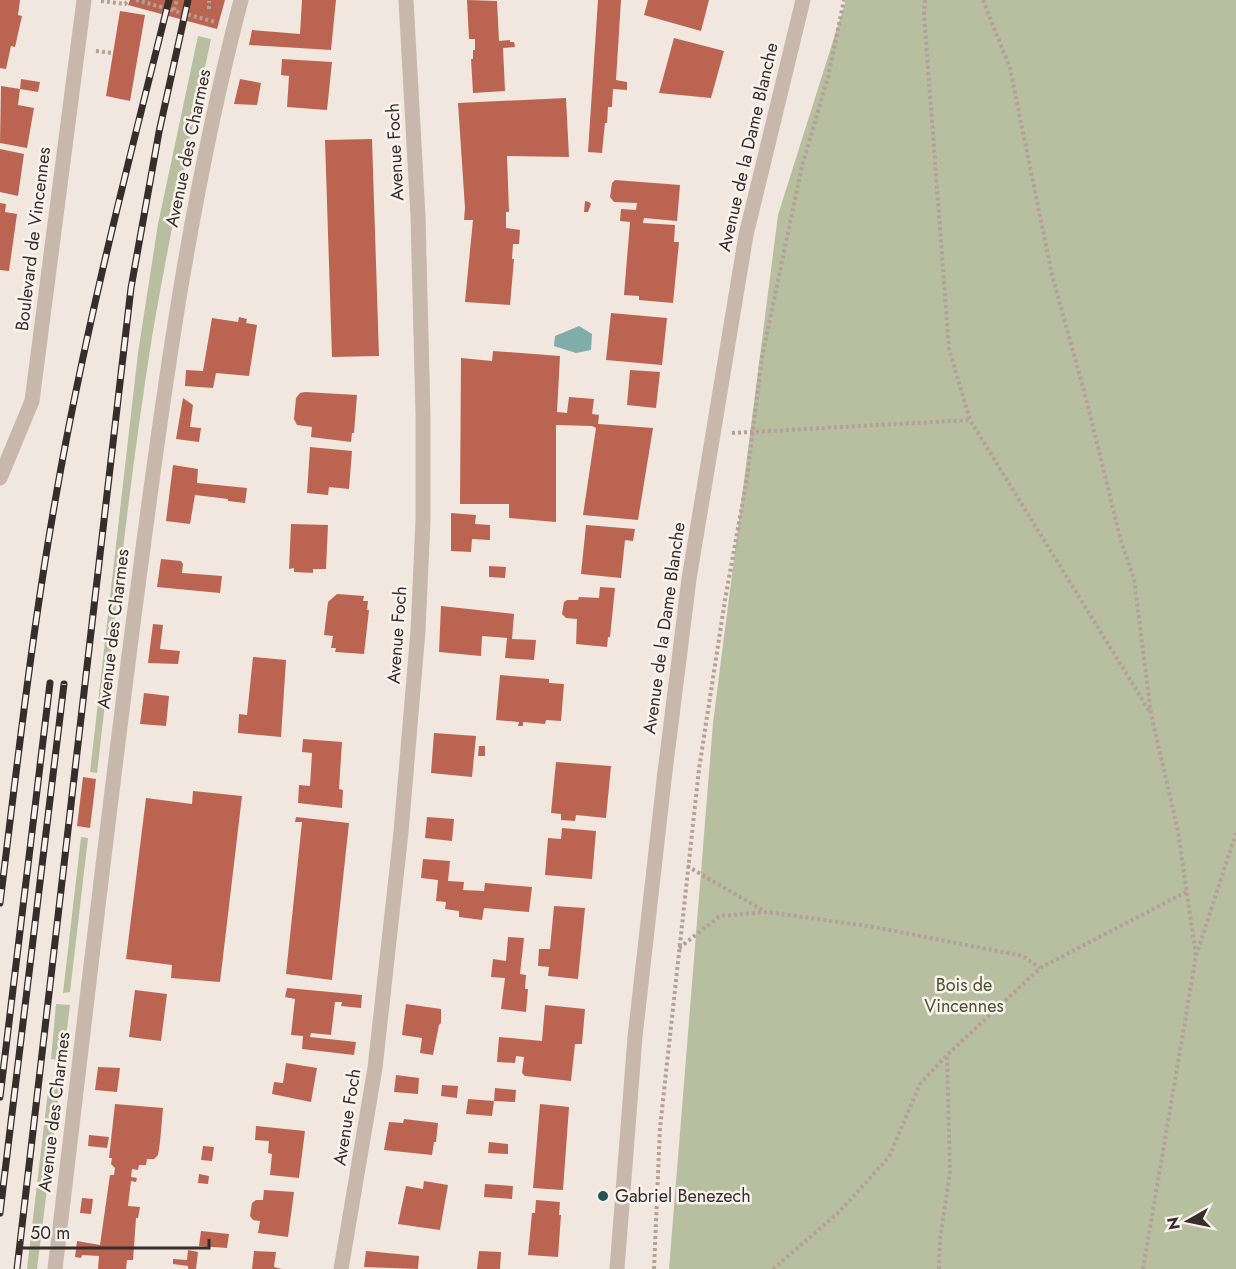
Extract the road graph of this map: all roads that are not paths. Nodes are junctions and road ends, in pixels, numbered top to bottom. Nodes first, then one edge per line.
1 (84, 0) edge
2 (241, 0) edge
3 (406, 0) edge
4 (803, 0) edge
5 (0, 478) edge
6 (55, 1269) edge
7 (341, 1269) edge
8 (617, 1269) edge

1 - 5 street, Boulevard de Vincennes
2 - 6 street, Avenue des Charmes
3 - 7 street, Avenue Foch
4 - 8 street, Avenue de la Dame Blanche

